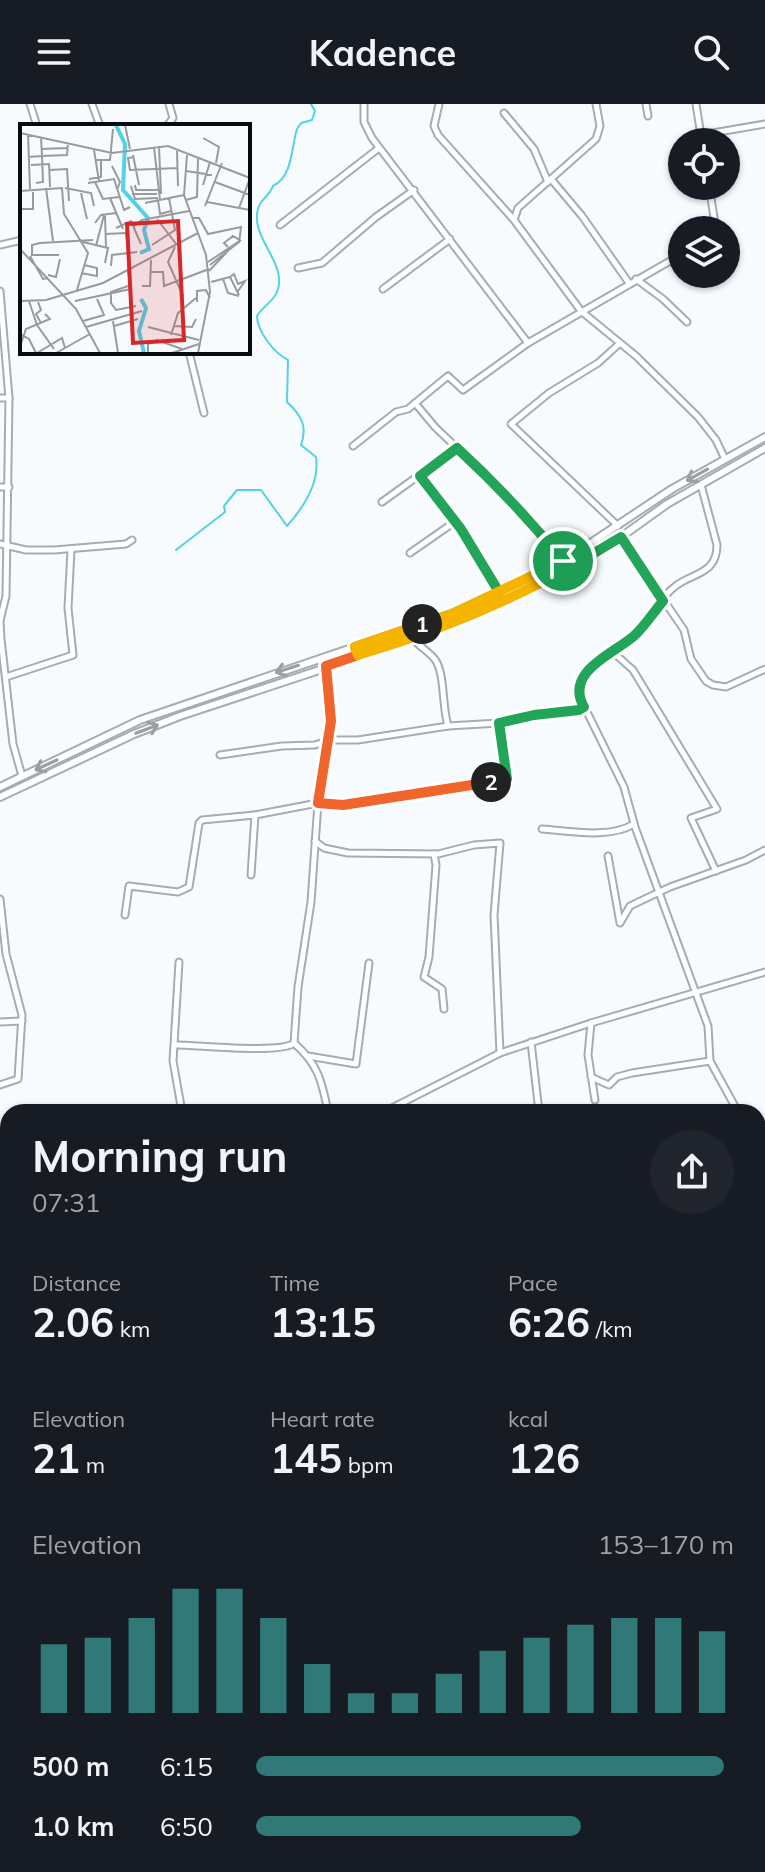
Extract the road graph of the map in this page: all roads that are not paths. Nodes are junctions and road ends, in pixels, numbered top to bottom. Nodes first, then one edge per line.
1 (30, 104) edge
2 (92, 104) edge
3 (169, 104) edge
4 (364, 104) edge
5 (439, 104) edge
6 (596, 104) edge
7 (646, 104) edge
8 (696, 104) edge
9 (504, 113) dead end
10 (648, 116) dead end
11 (36, 124) edge
12 (99, 124) edge
13 (168, 124) edge
14 (765, 124) edge
15 (699, 128) edge
16 (740, 130) edge
17 (379, 148) junction
18 (549, 181) junction
19 (414, 190) junction
20 (502, 206) junction
21 (518, 208) junction
22 (514, 220) junction
23 (280, 225) dead end
24 (450, 239) junction
25 (20, 240) edge
26 (0, 245) edge
27 (668, 262) edge
28 (298, 268) dead end
29 (636, 279) junction
30 (629, 283) junction
31 (383, 289) dead end
32 (0, 291) edge
33 (581, 311) junction
34 (687, 322) dead end
35 (528, 343) junction
36 (619, 344) junction
37 (189, 354) edge
38 (0, 398) edge
39 (9, 398) junction
40 (415, 403) junction
41 (204, 413) dead end
42 (765, 437) edge
43 (353, 446) dead end
44 (457, 448) junction
45 (765, 448) edge
46 (725, 459) junction
47 (420, 476) junction
48 (701, 485) junction
49 (0, 487) edge
50 (9, 487) junction
51 (382, 502) dead end
52 (456, 521) junction
53 (618, 526) junction
54 (621, 537) junction
55 (132, 540) dead end
56 (3, 544) edge
57 (71, 550) junction
58 (410, 553) dead end
59 (563, 561) junction
60 (499, 592) junction
61 (663, 601) junction
62 (413, 639) junction
63 (355, 647) junction
64 (614, 653) junction
65 (358, 655) junction
66 (326, 666) junction
67 (765, 669) edge
68 (6, 677) junction
69 (581, 706) junction
70 (499, 723) junction
71 (448, 726) junction
72 (330, 740) junction
73 (220, 755) dead end
74 (22, 776) junction
75 (0, 787) edge
76 (0, 797) edge
77 (318, 803) junction
78 (255, 815) junction
79 (634, 824) junction
80 (542, 829) dead end
81 (315, 841) junction
82 (765, 850) edge
83 (434, 854) junction
84 (608, 856) dead end
85 (716, 871) junction
86 (251, 875) dead end
87 (660, 893) junction
88 (0, 899) edge
89 (125, 915) dead end
90 (179, 962) dead end
91 (369, 963) dead end
92 (765, 972) edge
93 (696, 991) junction
94 (444, 1009) dead end
95 (22, 1021) junction
96 (0, 1022) edge
97 (591, 1023) junction
98 (531, 1042) junction
99 (294, 1043) junction
100 (176, 1045) junction
101 (500, 1053) junction
102 (308, 1056) junction
103 (710, 1061) junction
104 (591, 1077) junction
105 (0, 1085) edge
106 (595, 1100) dead end
107 (181, 1104) edge
108 (326, 1104) edge
109 (400, 1104) edge
110 (538, 1104) edge
111 (734, 1104) edge

1 - 11 street
2 - 12 street
3 - 13 street
4 - 17 street
5 - 20 street
6 - 18 street
7 - 10 street
8 - 15 street
9 - 18 street
14 - 16 street
17 - 19 street
17 - 23 street
18 - 21 street
18 - 30 street
19 - 24 street
19 - 28 street
20 - 21 street
20 - 22 street
21 - 22 street
22 - 33 street
24 - 31 street
24 - 35 street
25 - 26 street
27 - 29 street
29 - 30 street
29 - 34 street
30 - 33 street
32 - 39 street
33 - 35 street
33 - 36 street
35 - 40 street
36 - 46 street
36 - 53 street
37 - 41 street
38 - 39 street
39 - 50 street
40 - 43 street
40 - 44 street
42 - 46 street
44 - 47 street
44 - 59 street
45 - 48 street
46 -> 53 street
47 - 51 street
47 - 52 street
48 - 54 street
48 - 61 street
49 - 50 street
50 - 56 street
52 - 58 street
52 - 60 street
53 - 59 street
54 - 61 street
54 - 62 street
55 - 57 street
56 - 57 street
56 - 68 street
57 - 68 street
59 - 60 street
60 - 63 street
61 - 64 street
61 - 67 street
62 - 65 street
62 - 71 street
63 - 65 street
63 -> 74 street
64 - 69 street
64 - 85 street
65 - 66 street
66 - 72 street
76 -> 66 street
68 - 74 street
69 - 70 street
69 - 79 street
70 - 71 street
70 - 77 street
71 - 72 street
72 - 73 street
72 - 77 street
74 - 75 street
77 - 78 street
77 - 81 street
78 - 86 street
78 - 89 street
79 - 80 street
79 - 87 street
81 - 83 street
81 - 99 street
82 - 85 street
83 - 94 street
83 - 101 street
84 - 87 street
85 - 87 street
87 - 93 street
88 - 95 street
90 - 100 street
91 - 102 street
92 - 93 street
93 - 97 street
93 - 103 street
95 - 96 street
95 - 105 street
97 - 98 street
97 - 104 street
98 - 101 street
98 - 110 street
99 - 100 street
99 - 102 street
100 - 107 street
101 - 109 street
102 - 108 street
103 - 104 street
103 - 111 street
104 - 106 street

